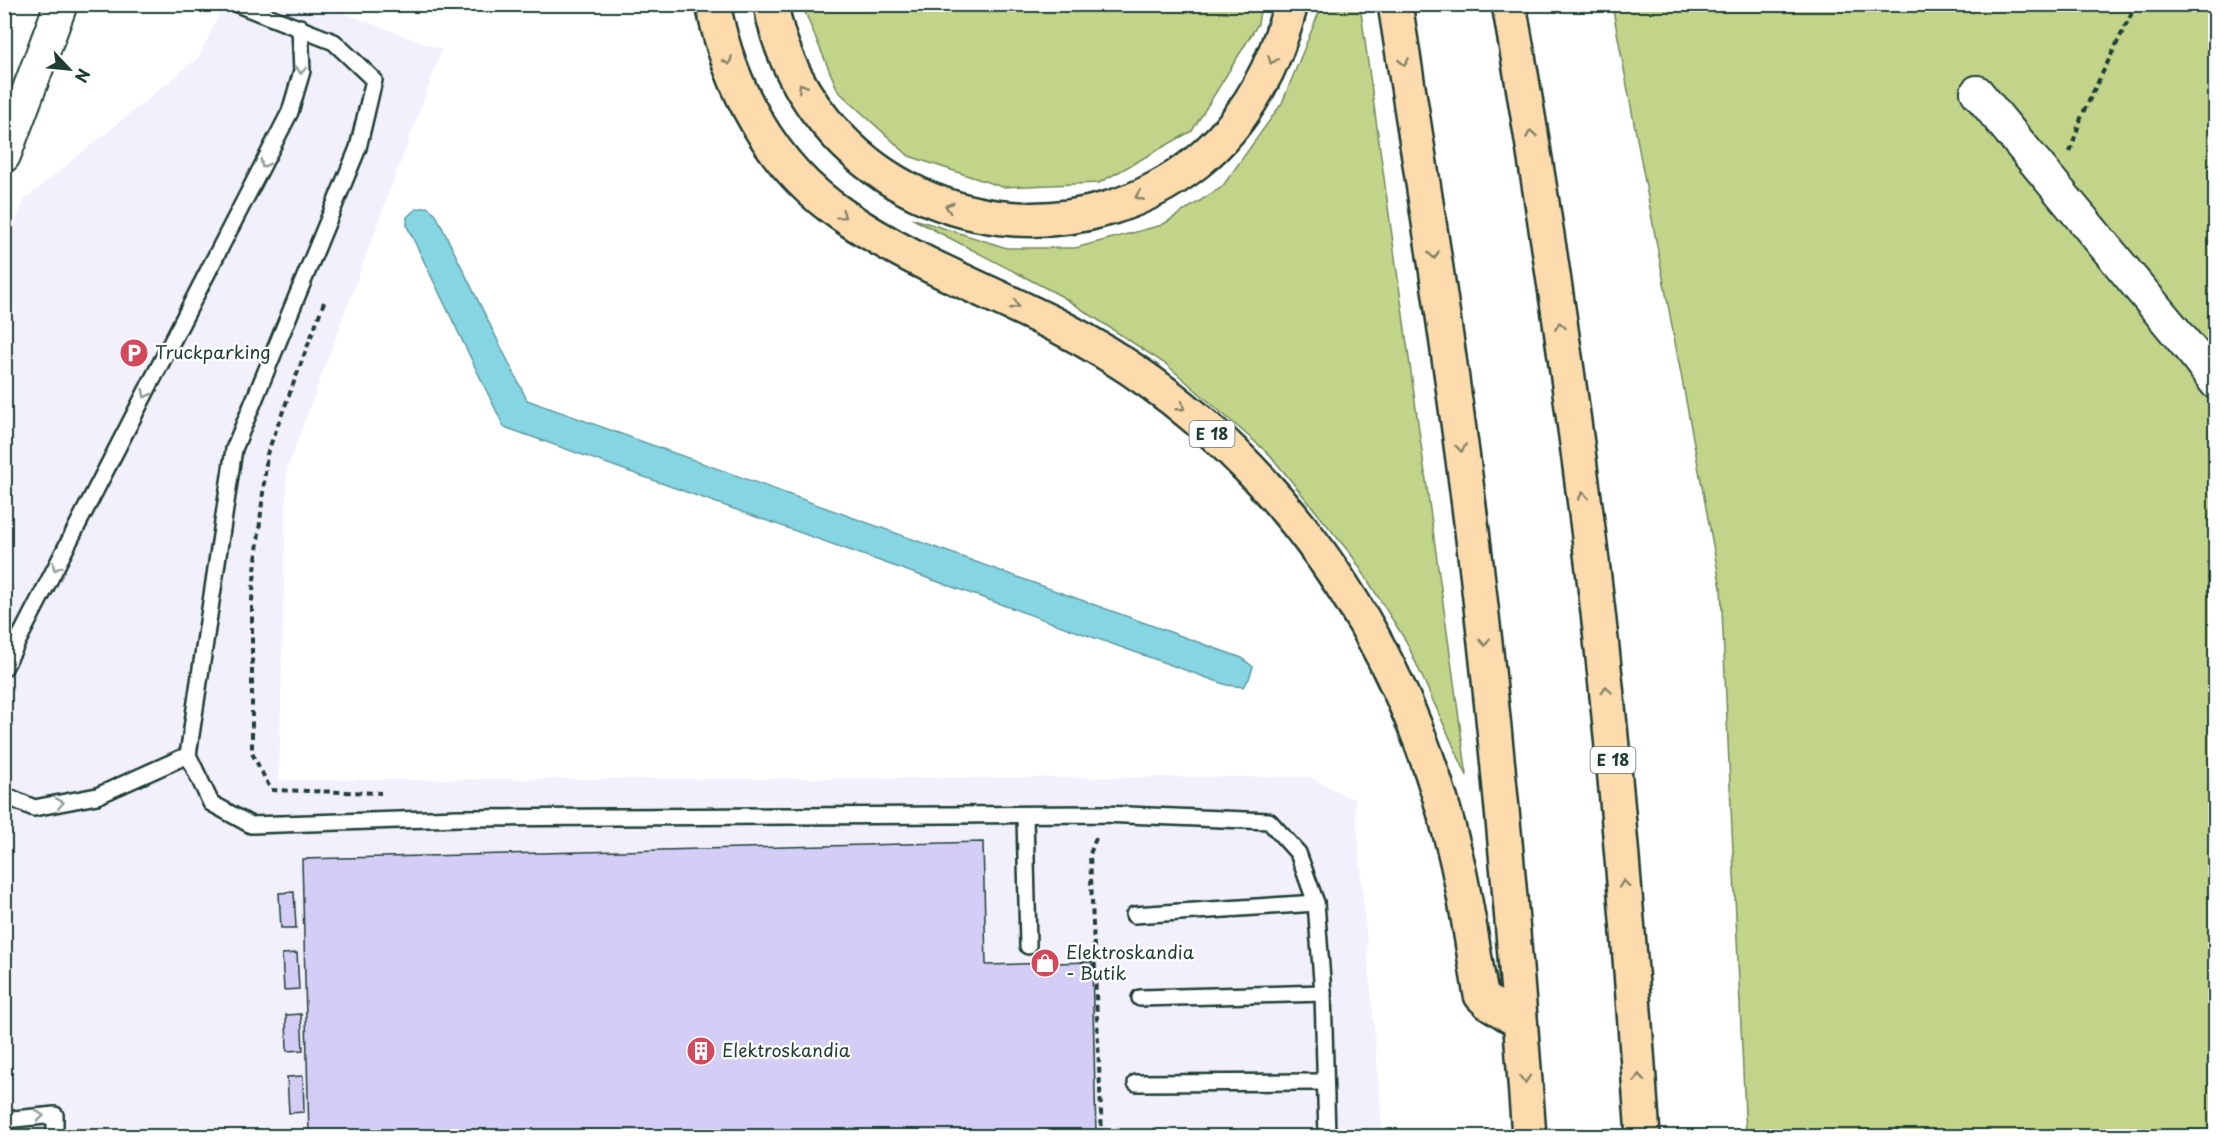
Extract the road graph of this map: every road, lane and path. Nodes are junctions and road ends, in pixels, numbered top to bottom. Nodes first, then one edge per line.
1 (61, 4) edge
2 (237, 4) edge
3 (713, 4) edge
4 (771, 4) edge
5 (1291, 4) edge
6 (1395, 4) edge
7 (1509, 4) edge
8 (2136, 4) edge
9 (300, 27) junction
10 (1977, 92) dead end
11 (4, 156) edge
12 (2050, 178) junction
13 (326, 298) dead end
14 (2216, 383) edge
15 (4, 668) edge
16 (188, 755) junction
17 (389, 793) dead end
18 (4, 795) edge
19 (1103, 814) junction
20 (1025, 815) junction
21 (1316, 903) junction
22 (1134, 915) dead end
23 (1028, 946) dead end
24 (1323, 993) junction
25 (1140, 998) dead end
26 (1520, 1022) junction
27 (1325, 1082) junction
28 (1136, 1083) dead end
29 (4, 1120) edge
30 (56, 1137) edge
31 (1102, 1137) edge
32 (1327, 1137) edge
33 (1529, 1137) edge
34 (1643, 1137) edge

1 - 11 street
2 - 9 lane
3 -> 26 highway, E 18
5 -> 4 highway
6 -> 26 highway
34 -> 7 highway, E 18
8 - 12 path
9 -> 15 lane
9 - 16 lane
10 - 12 street
12 - 14 street
13 - 17 path
18 -> 16 lane
16 - 20 lane
19 - 20 lane
19 - 21 lane
19 - 31 path
20 - 23 lane
21 - 22 lane
21 - 24 lane
24 - 25 lane
24 - 27 lane
26 -> 33 highway
27 - 28 lane
27 - 32 lane
29 -> 30 lane

